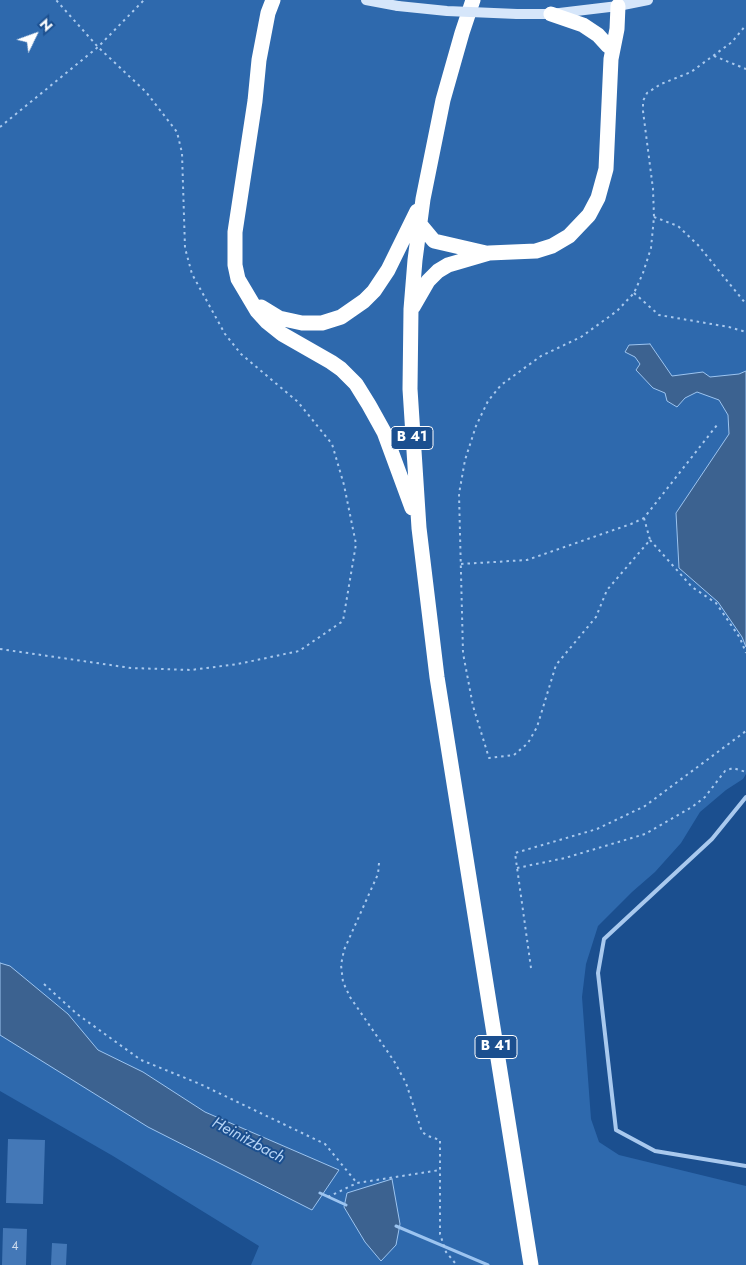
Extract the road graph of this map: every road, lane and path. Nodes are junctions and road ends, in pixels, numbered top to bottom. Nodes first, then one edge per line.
1 (56, 0) edge
2 (144, 0) edge
3 (366, 0) edge
4 (473, 0) edge
5 (648, 0) edge
6 (268, 4) edge
7 (612, 7) junction
8 (550, 14) junction
9 (746, 25) edge
10 (98, 47) junction
11 (610, 52) junction
12 (713, 56) junction
13 (746, 69) edge
14 (0, 127) edge
15 (422, 199) junction
16 (654, 217) junction
17 (420, 223) junction
18 (489, 253) junction
19 (634, 293) junction
20 (248, 297) junction
21 (746, 304) edge
22 (411, 309) junction
23 (746, 332) edge
24 (717, 425) dead end
25 (644, 518) junction
26 (419, 528) junction
27 (650, 540) junction
28 (461, 564) junction
29 (0, 649) edge
30 (746, 653) edge
31 (746, 731) edge
32 (746, 772) edge
33 (746, 797) edge
34 (379, 863) dead end
35 (517, 868) junction
36 (531, 968) dead end
37 (44, 984) dead end
38 (746, 1166) edge
39 (440, 1170) junction
40 (357, 1183) junction
41 (328, 1197) dead end
42 (458, 1265) edge
43 (531, 1265) edge

1 - 10 path
2 - 10 path
3 - 8 main road, bridge
4 - 15 highway, B 41
5 - 7 main road
6 - 20 highway
7 - 8 main road
7 - 11 highway
8 - 11 highway
9 - 12 path
10 - 14 path
10 - 29 path
11 - 18 highway
12 - 13 path
12 - 16 path
15 - 17 highway, B 41
15 - 20 highway
16 - 19 path
16 - 21 path
17 - 18 highway
17 - 22 highway, B 41
18 - 22 highway
19 - 23 path
19 - 28 path
20 - 26 highway
22 - 26 highway, B 41
24 - 25 path
25 - 27 path
25 - 28 path
26 - 43 highway, B 41
27 - 28 path
27 - 30 path
31 - 35 path
32 - 35 path
33 - 38 lane
34 - 39 path
35 - 36 path
37 - 40 path
39 - 40 path
39 - 42 path
40 - 41 path

